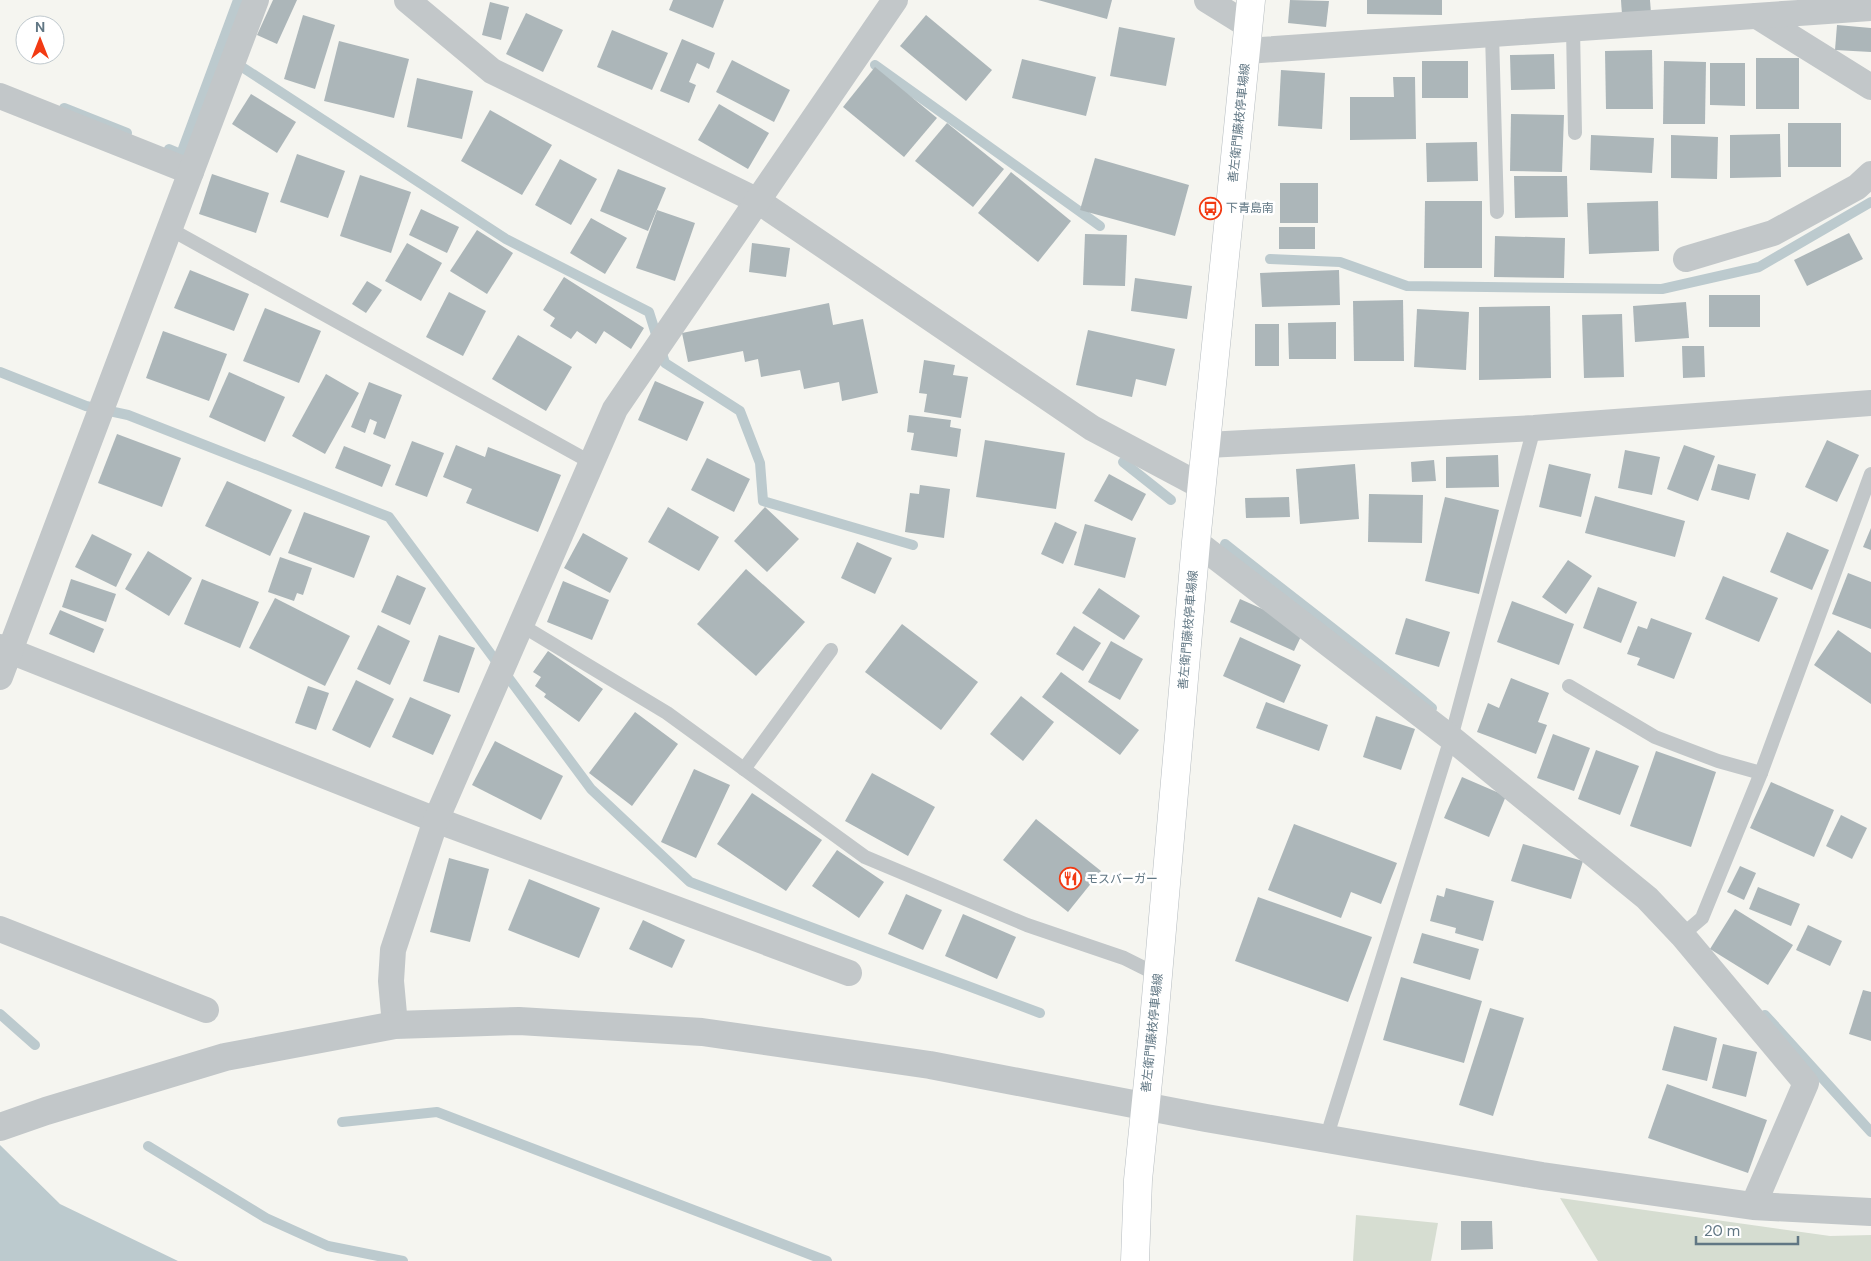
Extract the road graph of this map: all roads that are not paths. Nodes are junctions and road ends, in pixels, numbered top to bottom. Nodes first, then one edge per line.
1 (256, 0) edge
2 (407, 0) edge
3 (895, 0) edge
4 (1207, 0) edge
5 (1834, 5) edge
6 (1871, 8) edge
7 (1758, 16) junction
8 (1249, 26) edge
9 (1573, 29) junction
10 (1492, 34) junction
11 (1871, 87) edge
12 (0, 96) edge
13 (1575, 133) dead end
14 (191, 172) junction
15 (1871, 174) edge
16 (758, 201) junction
17 (1497, 212) dead end
18 (170, 229) junction
19 (1686, 260) dead end
20 (1871, 403) edge
21 (1534, 428) junction
22 (1207, 445) junction
23 (592, 464) junction
24 (1871, 474) edge
25 (1202, 486) junction
26 (1196, 542) junction
27 (522, 625) junction
28 (5, 649) edge
29 (831, 650) dead end
30 (0, 677) edge
31 (1569, 686) dead end
32 (1451, 738) junction
33 (744, 769) junction
34 (1761, 773) junction
35 (436, 820) junction
36 (0, 929) edge
37 (1682, 935) junction
38 (848, 973) dead end
39 (1158, 975) junction
40 (206, 1010) dead end
41 (395, 1025) junction
42 (1145, 1106) junction
43 (0, 1127) edge
44 (1326, 1139) junction
45 (1753, 1206) junction
46 (1871, 1212) edge
47 (1135, 1261) edge

1 - 14 street
2 - 16 street
3 - 16 street
4 - 8 street
5 - 6 street
5 - 7 street
7 - 9 street
7 - 11 street
8 - 10 street
8 - 22 main road, 善左衛門藤枝停車場線
9 - 10 street
9 - 13 lane
10 - 17 lane
12 - 14 street
14 - 18 street
15 - 19 street
16 - 23 street
16 - 25 street
18 - 23 lane
18 - 28 street
20 - 21 street
21 - 22 street
21 - 32 lane
22 - 25 main road, 善左衛門藤枝停車場線
23 - 27 street
24 - 34 lane
25 - 26 main road, 善左衛門藤枝停車場線
26 - 32 street
26 - 39 main road, 善左衛門藤枝停車場線
27 - 33 lane
27 - 35 street
28 - 30 street
28 - 35 street
29 - 33 lane
31 - 34 lane
32 - 37 street
32 - 44 lane
33 - 39 lane
34 - 37 lane
35 - 38 street
35 - 41 street
36 - 40 street
37 - 45 street
39 - 42 main road, 善左衛門藤枝停車場線
41 - 42 street
41 - 43 street
42 - 44 street
42 - 47 main road, 善左衛門藤枝停車場線
44 - 45 street
45 - 46 street

